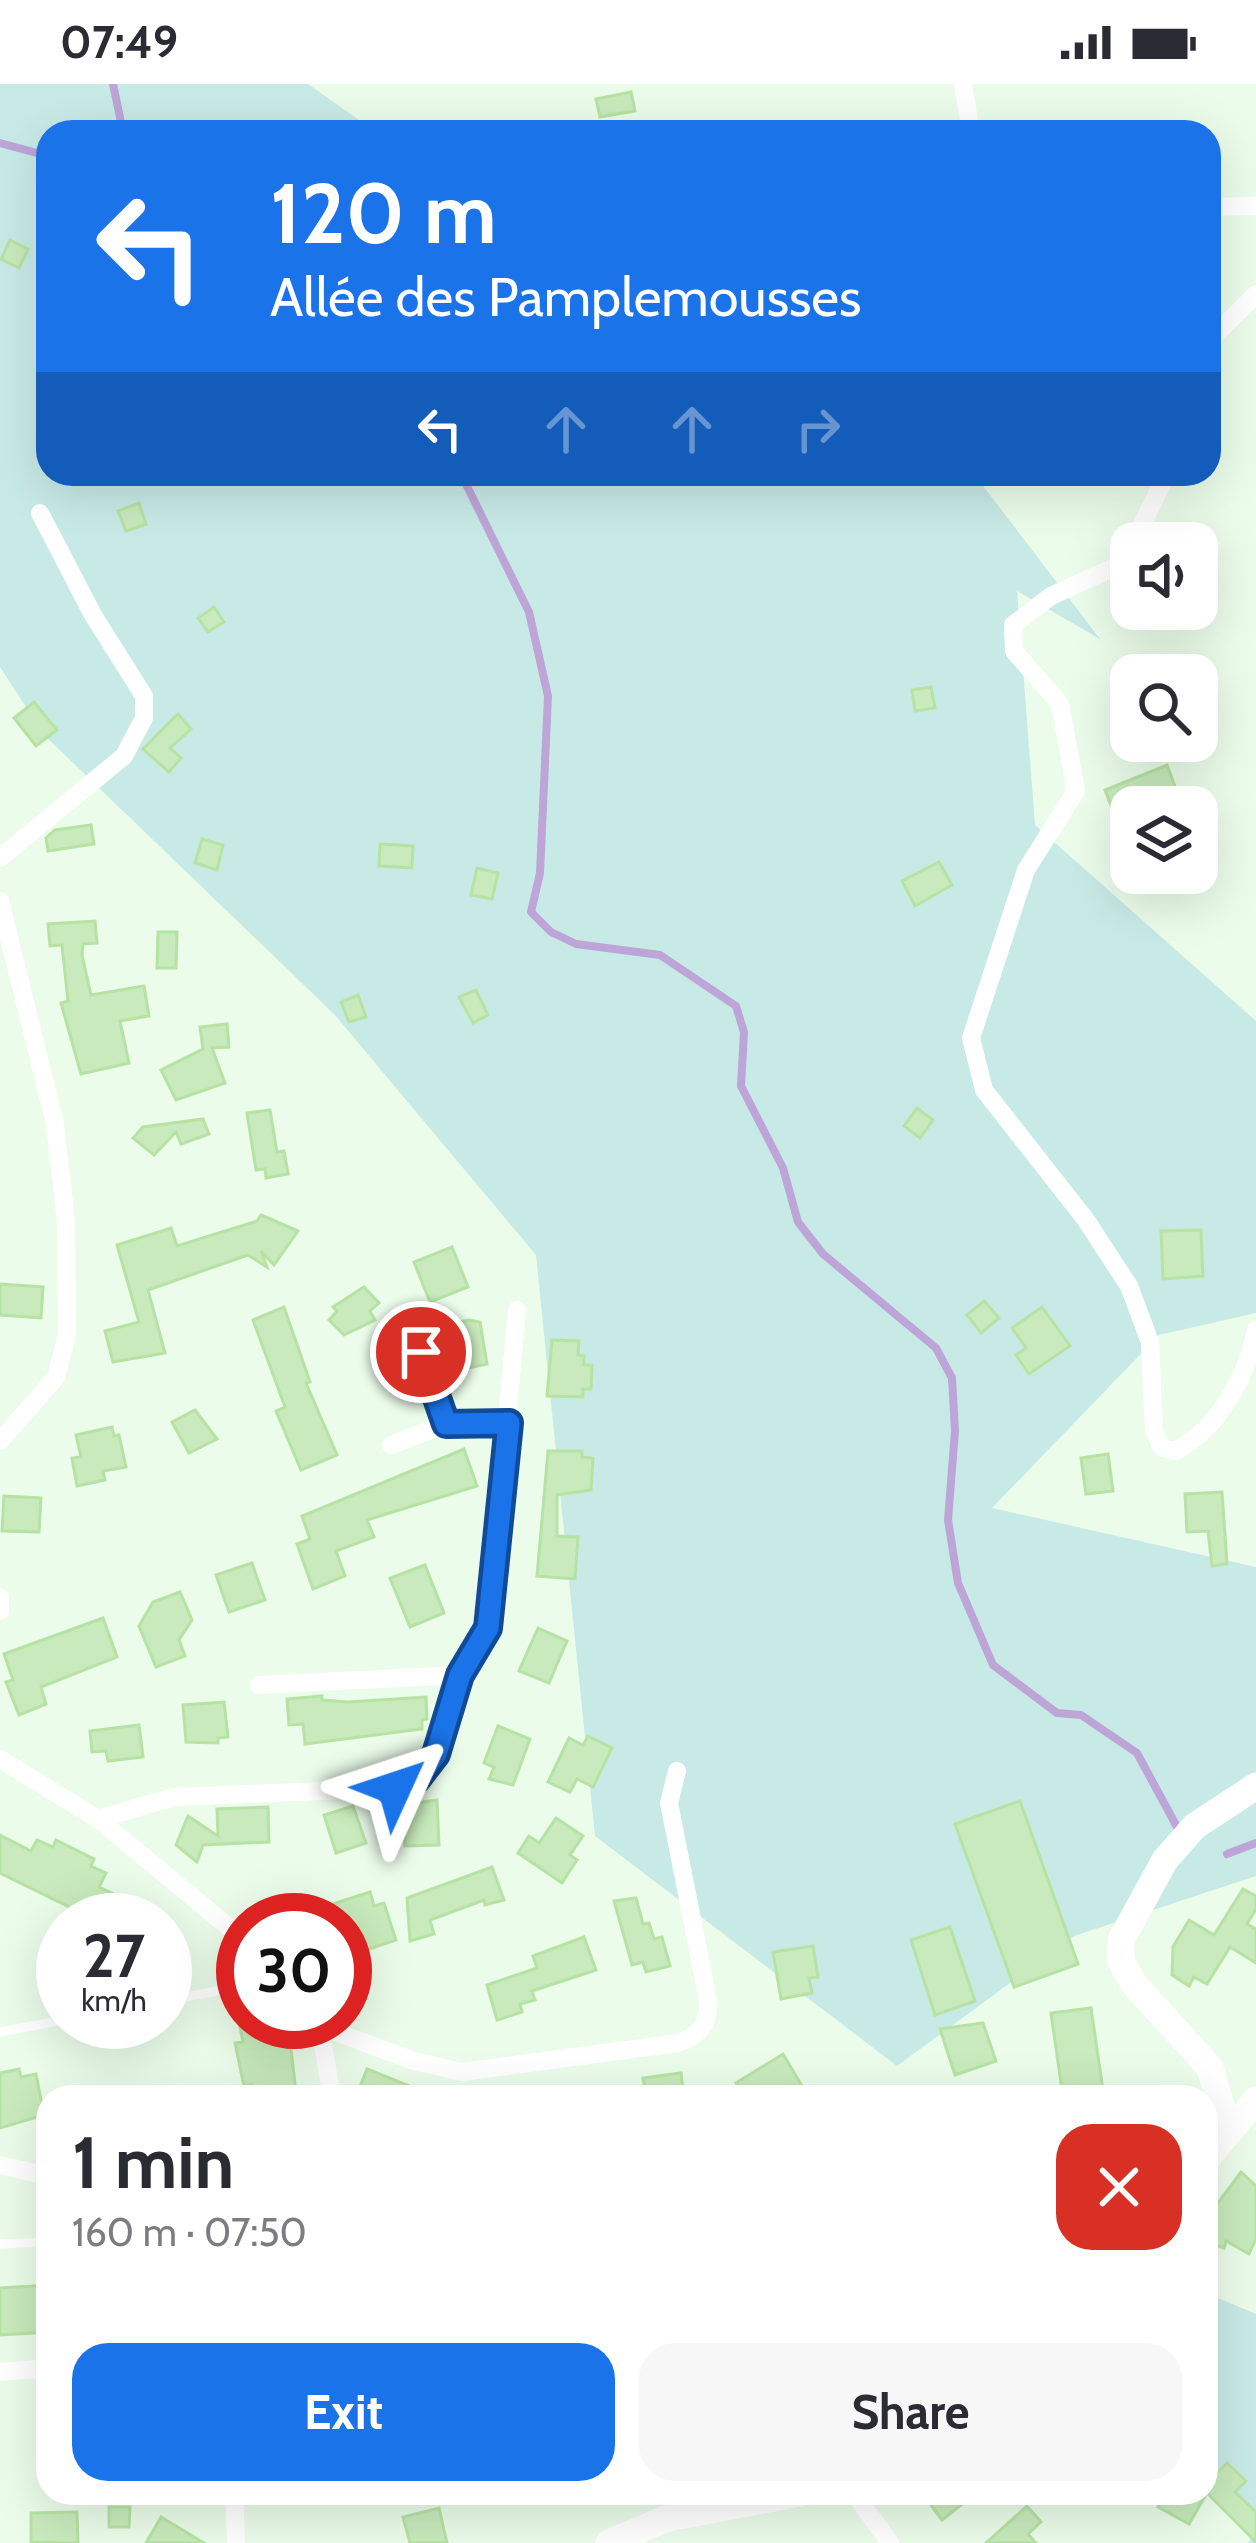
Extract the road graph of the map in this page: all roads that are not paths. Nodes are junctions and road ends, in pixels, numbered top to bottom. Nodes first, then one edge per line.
1 (963, 84) edge
2 (969, 120) edge
3 (1256, 206) edge
4 (1221, 207) edge
5 (1256, 294) edge
6 (1221, 329) edge
7 (1161, 486) edge
8 (40, 513) dead end
9 (1143, 522) edge
10 (1110, 569) edge
11 (0, 858) edge
12 (0, 901) edge
13 (517, 1310) dead end
14 (1256, 1330) edge
15 (421, 1352) dead end
16 (509, 1423) junction
17 (446, 1424) junction
18 (2, 1435) edge
19 (391, 1445) dead end
20 (0, 1597) edge
21 (0, 1611) edge
22 (460, 1675) junction
23 (259, 1685) dead end
24 (0, 1760) edge
25 (677, 1771) dead end
26 (1256, 1786) edge
27 (98, 1820) junction
28 (216, 1917) edge
29 (36, 2025) edge
30 (0, 2032) edge
31 (372, 2044) edge
32 (324, 2049) edge
33 (330, 2085) edge
34 (1215, 2085) edge
35 (1218, 2095) edge
36 (1256, 2099) edge
37 (1229, 2132) junction
38 (1218, 2145) edge
39 (0, 2165) edge
40 (36, 2173) edge
41 (36, 2242) edge
42 (0, 2244) edge
43 (36, 2369) edge
44 (0, 2372) edge
45 (234, 2505) edge
46 (737, 2505) edge
47 (863, 2505) edge
48 (236, 2543) edge
49 (609, 2543) edge
50 (890, 2543) edge

1 - 2 street
3 - 4 street
5 - 6 street
7 - 9 street
8 - 11 street
10 - 14 street
12 - 18 street
13 - 16 street
15 - 17 street
16 - 17 street
16 - 22 street
17 - 19 street
20 - 21 street
22 - 23 street
22 - 27 street
24 - 27 street
25 - 31 street
26 - 34 street
27 - 28 street
29 - 30 lane
32 - 33 street
35 - 37 street
36 - 37 street
37 - 38 street
39 - 40 street
41 - 42 lane
43 - 44 street
45 - 48 street
46 - 49 street
47 - 50 street

